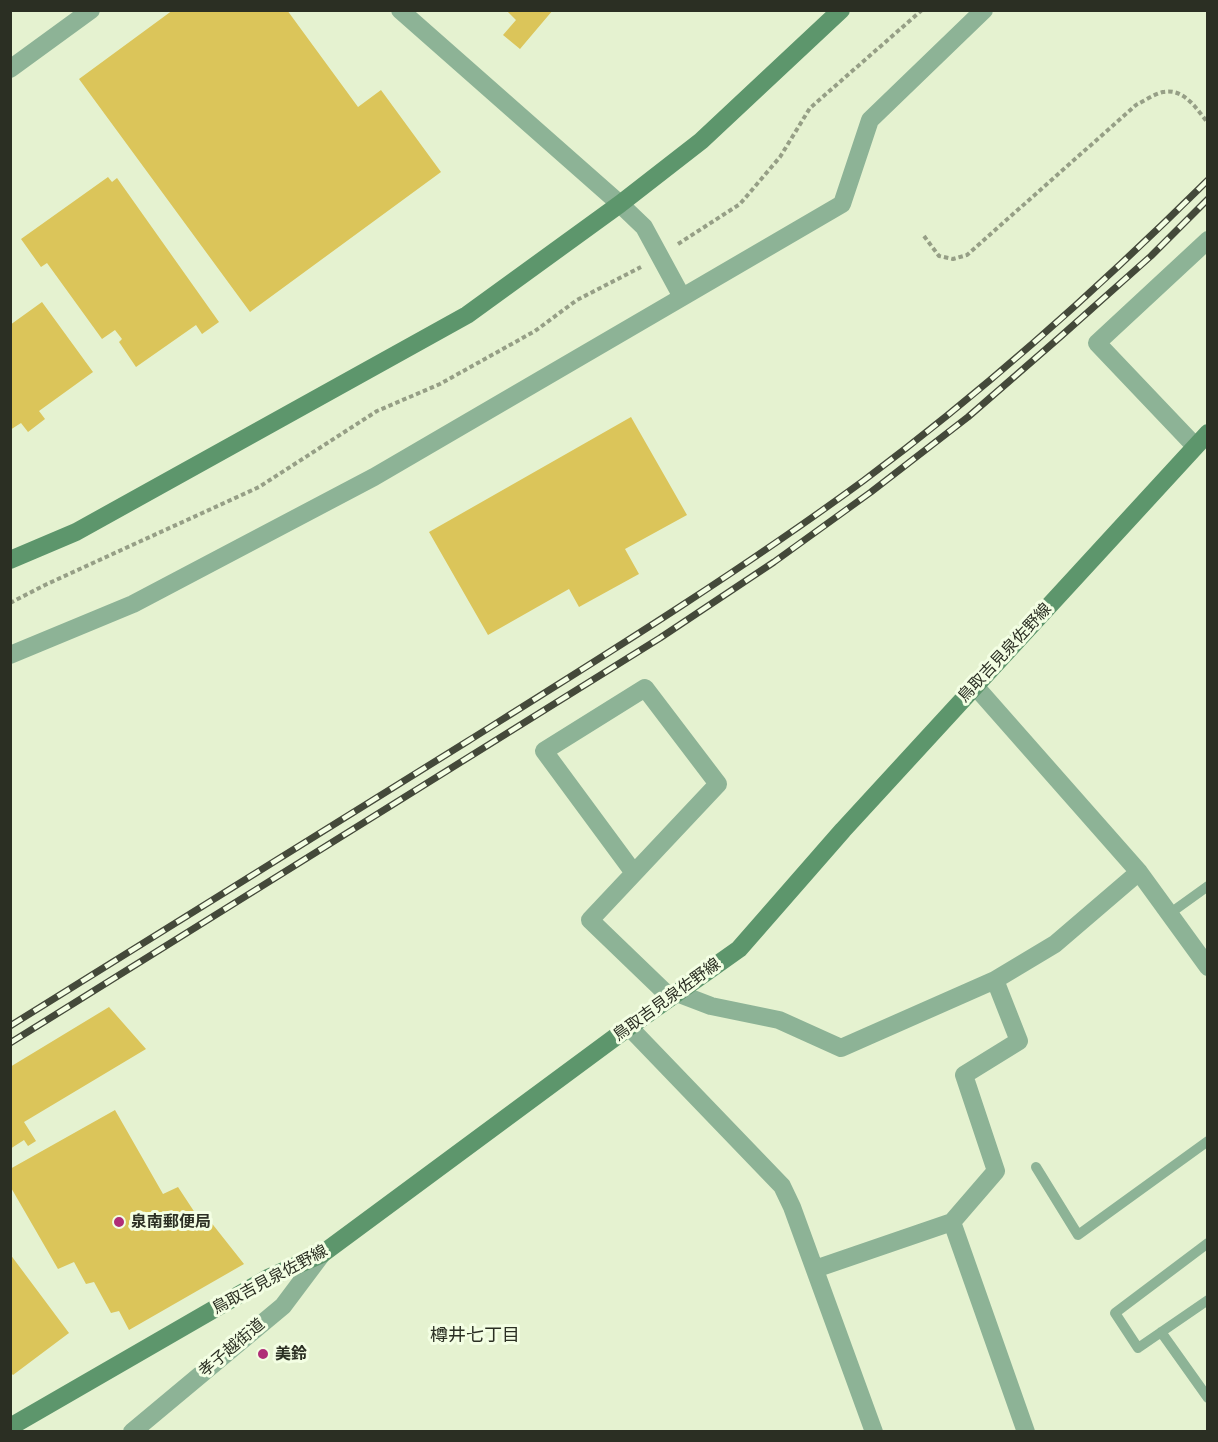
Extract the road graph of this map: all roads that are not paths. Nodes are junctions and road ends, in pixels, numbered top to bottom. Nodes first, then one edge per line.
1 (91, 10) edge
2 (400, 10) edge
3 (842, 10) edge
4 (984, 10) edge
5 (10, 69) edge
6 (620, 204) junction
7 (1208, 240) edge
8 (682, 297) junction
9 (1202, 440) edge
10 (10, 560) edge
11 (10, 655) edge
12 (975, 686) junction
13 (1139, 872) junction
14 (634, 873) junction
15 (1208, 886) edge
16 (1169, 914) junction
17 (1208, 967) edge
18 (995, 980) junction
19 (674, 995) junction
20 (629, 1027) junction
21 (1208, 1141) edge
22 (1036, 1167) dead end
23 (952, 1222) junction
24 (1208, 1243) edge
25 (322, 1254) junction
26 (815, 1269) junction
27 (1208, 1300) edge
28 (1161, 1332) junction
29 (1208, 1398) edge
30 (10, 1427) edge
31 (132, 1431) edge
32 (874, 1431) edge
33 (1026, 1431) edge

1 - 5 street
2 - 6 street
3 - 6 main road
4 - 8 street
6 - 8 street
6 - 10 main road
7 - 9 street
8 - 11 street
9 - 12 main road, 鳥取吉見泉佐野線
12 - 13 street
12 - 19 main road, 鳥取吉見泉佐野線
13 - 16 street
13 - 18 street
14 - 14 street
14 - 19 street
15 - 16 lane
16 - 17 street
18 - 19 street
18 - 23 street
19 - 20 main road, 鳥取吉見泉佐野線
20 - 25 main road, 鳥取吉見泉佐野線
20 - 26 street
21 - 22 lane
23 - 26 street
23 - 33 street
24 - 28 lane
25 - 30 main road, 鳥取吉見泉佐野線
25 - 31 street, 孝子越街道
26 - 32 street
27 - 28 lane
28 - 29 lane

